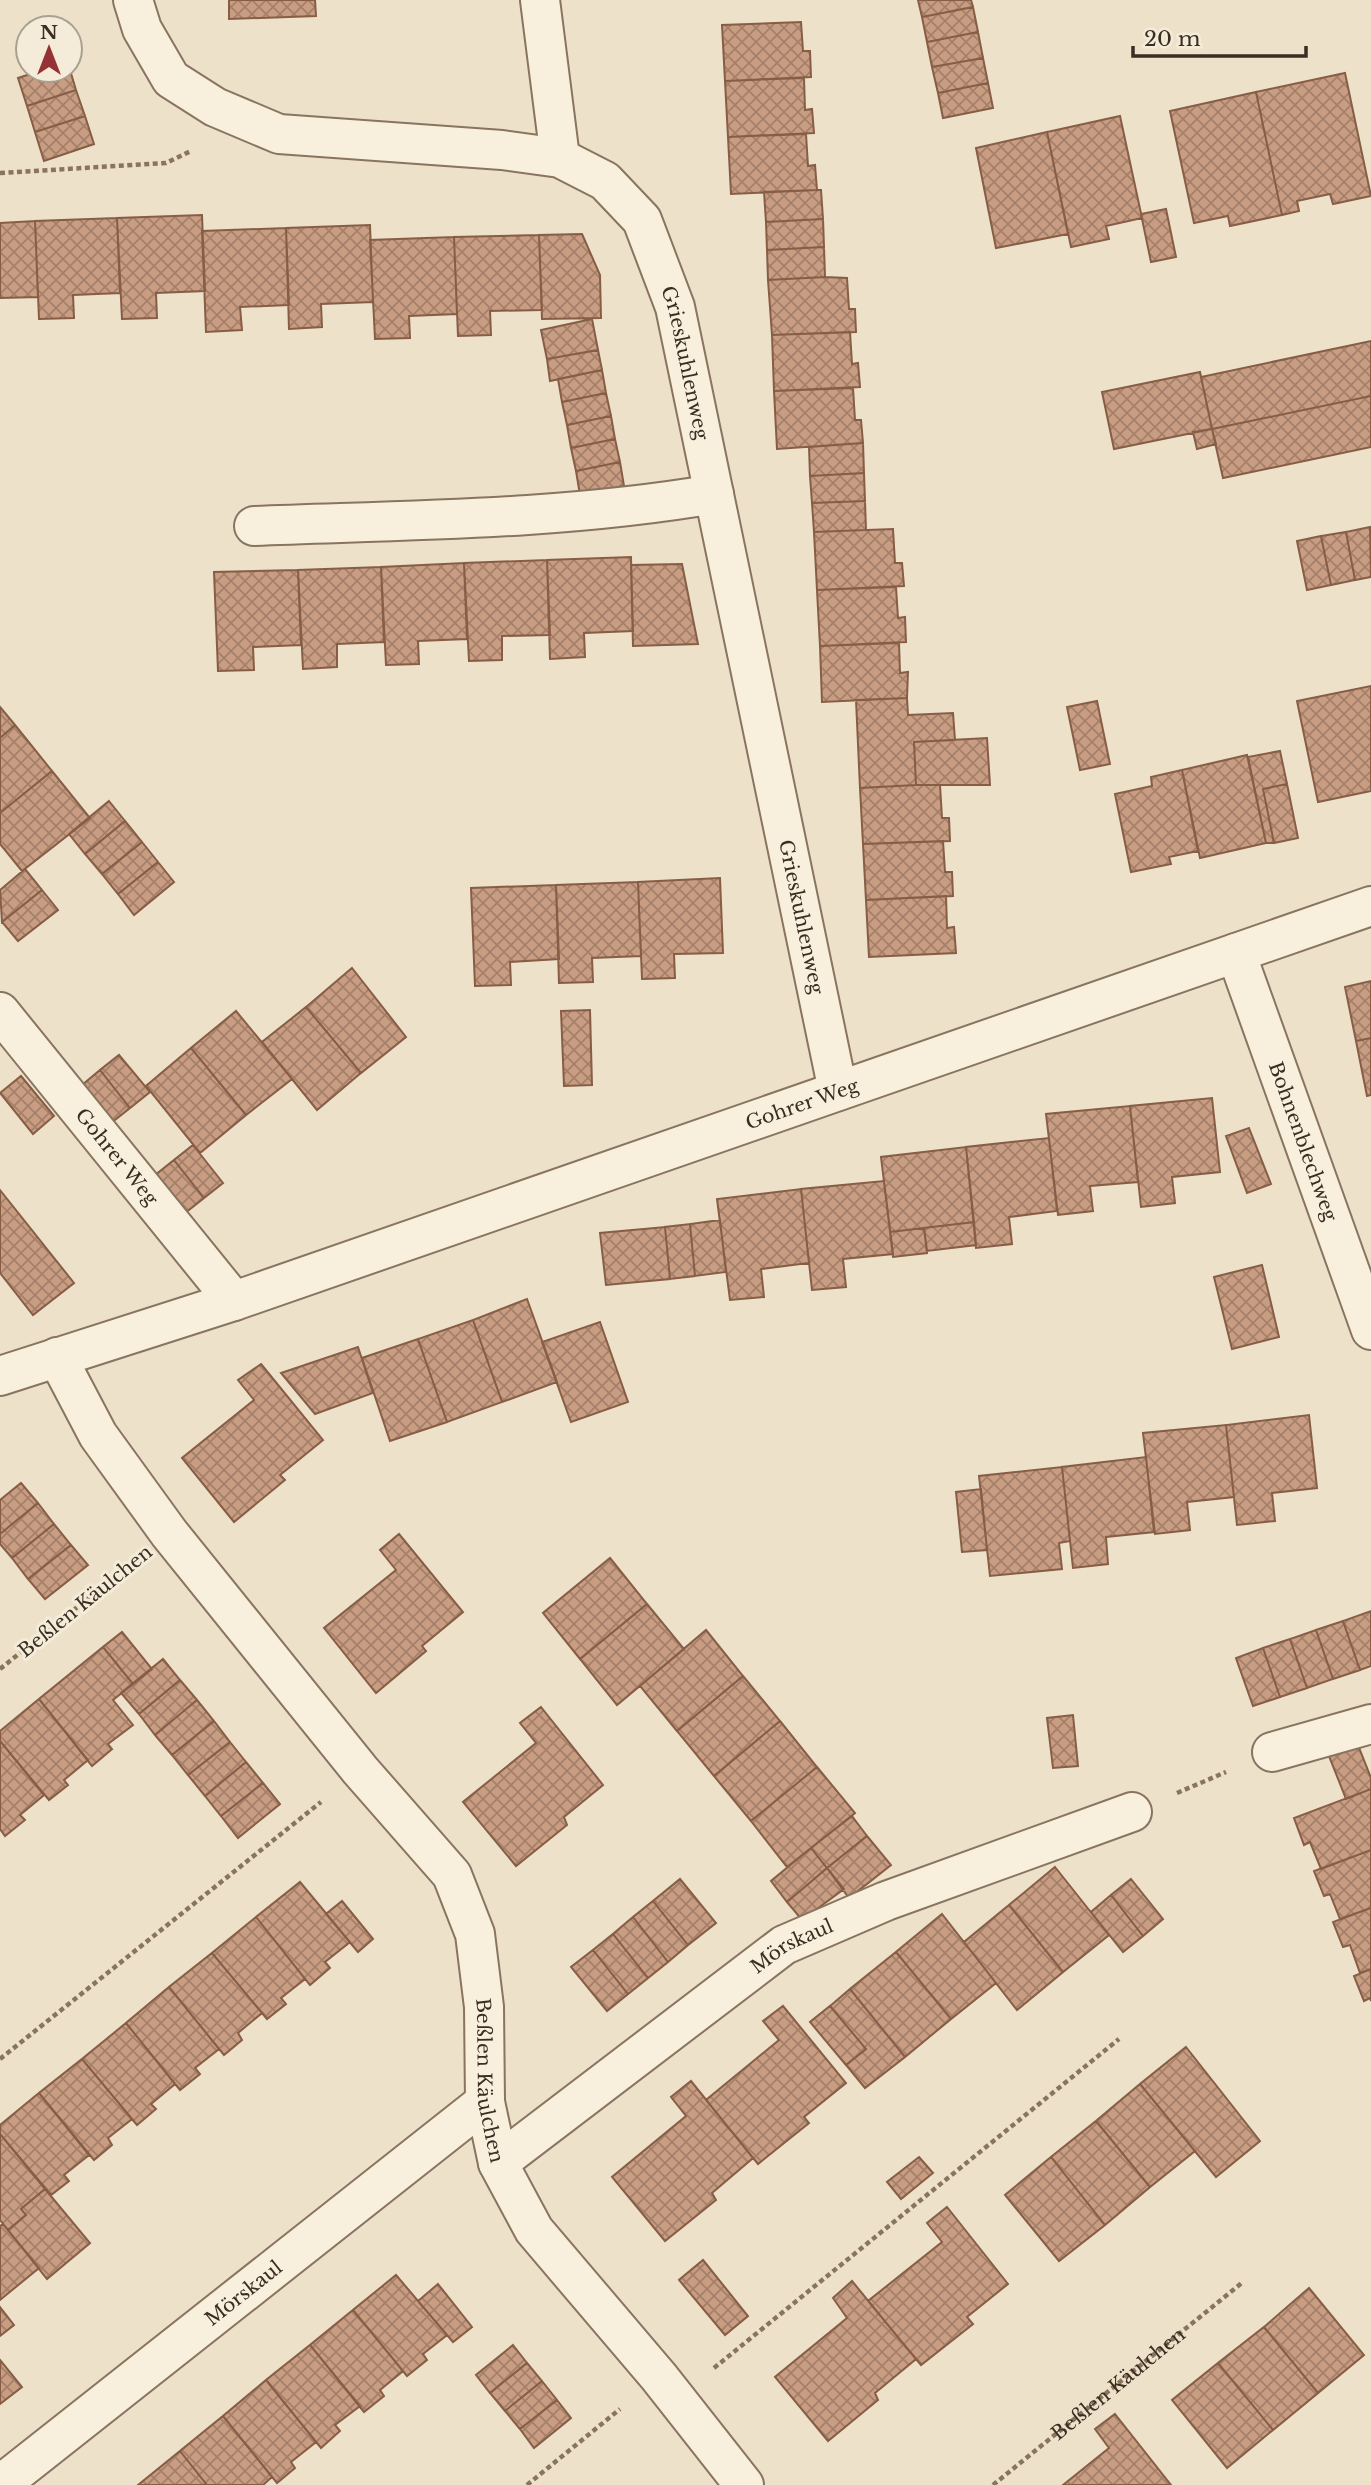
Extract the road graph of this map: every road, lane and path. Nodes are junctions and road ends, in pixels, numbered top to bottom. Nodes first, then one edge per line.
1 (133, 0) edge
2 (540, 0) edge
3 (215, 107) junction
4 (560, 158) junction
5 (0, 173) edge
6 (714, 494) junction
7 (254, 526) dead end
8 (1371, 906) edge
9 (1236, 953) junction
10 (0, 1012) edge
11 (838, 1091) junction
12 (234, 1301) junction
13 (1371, 1330) edge
14 (57, 1357) junction
15 (0, 1376) edge
16 (170, 1533) junction
17 (0, 1669) edge
18 (1371, 1724) edge
19 (1272, 1752) joint
20 (360, 1770) junction
21 (1132, 1812) joint
22 (1119, 2039) dead end
23 (0, 2059) edge
24 (485, 2102) junction
25 (498, 2163) junction
26 (1243, 2282) dead end
27 (667, 2388) junction
28 (0, 2485) edge
29 (527, 2485) edge
30 (744, 2485) edge
31 (993, 2485) edge

1 - 3 street, Grieskuhlenweg
2 - 4 street
3 - 4 street, Grieskuhlenweg
3 - 5 path
4 - 6 street, Grieskuhlenweg
6 - 7 street
6 - 11 street, Grieskuhlenweg
8 - 9 street, Gohrer Weg
9 - 11 street, Gohrer Weg
9 - 13 street, Bohnenblechweg
10 - 12 street, Gohrer Weg
11 - 12 street, Gohrer Weg
12 - 14 street, Gohrer Weg
14 - 15 street, Gohrer Weg
14 - 16 street, Beßlen Käulchen
16 - 17 path, Beßlen Käulchen
16 - 20 street, Beßlen Käulchen
18 - 19 street
19 - 21 path
20 - 23 path
20 - 24 street, Beßlen Käulchen
21 - 25 street, Mörskaul
22 - 27 path
24 - 25 street, Beßlen Käulchen
24 - 28 street, Mörskaul
25 - 27 street, Beßlen Käulchen
26 - 31 path, Beßlen Käulchen
27 - 29 path
27 - 30 street, Beßlen Käulchen

